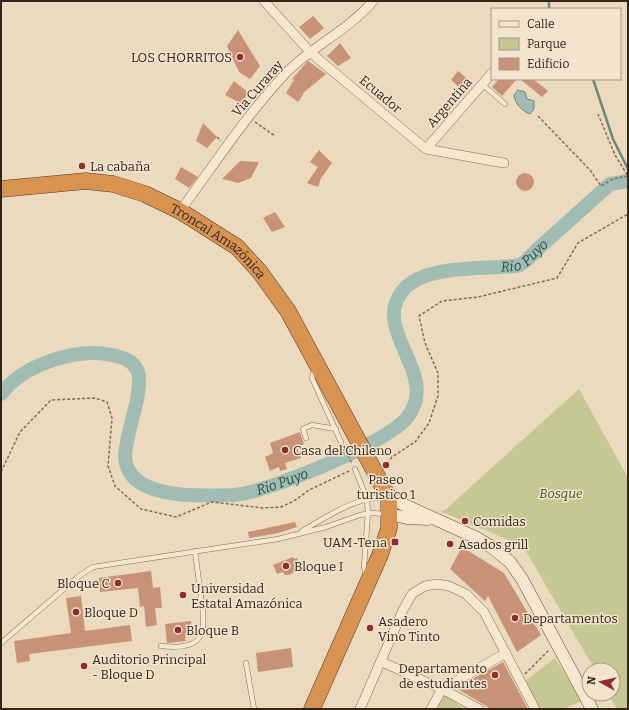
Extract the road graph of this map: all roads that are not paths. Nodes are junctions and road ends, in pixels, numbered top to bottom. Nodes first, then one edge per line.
1 (264, 1) edge
2 (373, 1) edge
3 (311, 53) junction
4 (491, 74) edge
5 (482, 84) junction
6 (505, 104) dead end
7 (426, 149) junction
8 (504, 163) dead end
9 (1, 189) edge
10 (180, 211) junction
11 (343, 429) junction
12 (306, 438) dead end
13 (341, 442) road end
14 (355, 469) road end
15 (367, 499) junction
16 (389, 506) junction
17 (368, 513) junction
18 (299, 533) junction
19 (195, 551) junction
20 (368, 583) junction
21 (1, 643) edge
22 (161, 646) dead end
23 (506, 653) junction
24 (382, 662) junction
25 (246, 664) dead end
26 (442, 689) junction
27 (254, 709) edge
28 (312, 709) edge
29 (360, 709) edge
30 (431, 709) edge
31 (479, 709) edge
32 (535, 709) edge
33 (592, 709) edge

1 - 3 street, Ecuador
2 - 3 street, Via Curaray
3 - 7 street, Ecuador
3 - 10 street, Via Curaray
4 - 5 street, Argentina
5 - 6 lane
5 - 7 street, Argentina
7 - 8 street, Ecuador
9 - 10 highway, Troncal Amazónica
10 - 11 highway, Troncal Amazónica
11 - 12 lane
11 - 13 lane
11 - 16 highway, Troncal Amazónica
14 - 15 lane
15 - 16 lane
15 - 17 lane
15 - 18 lane
16 - 17 lane
16 - 20 highway
16 - 33 main road
17 - 18 lane
17 - 20 lane
18 - 19 lane
19 - 21 lane
19 - 22 lane
20 - 28 highway
23 - 24 street
23 - 26 street
23 - 32 street
24 - 26 street
24 - 29 street
25 - 27 lane
26 - 30 street
26 - 31 street

